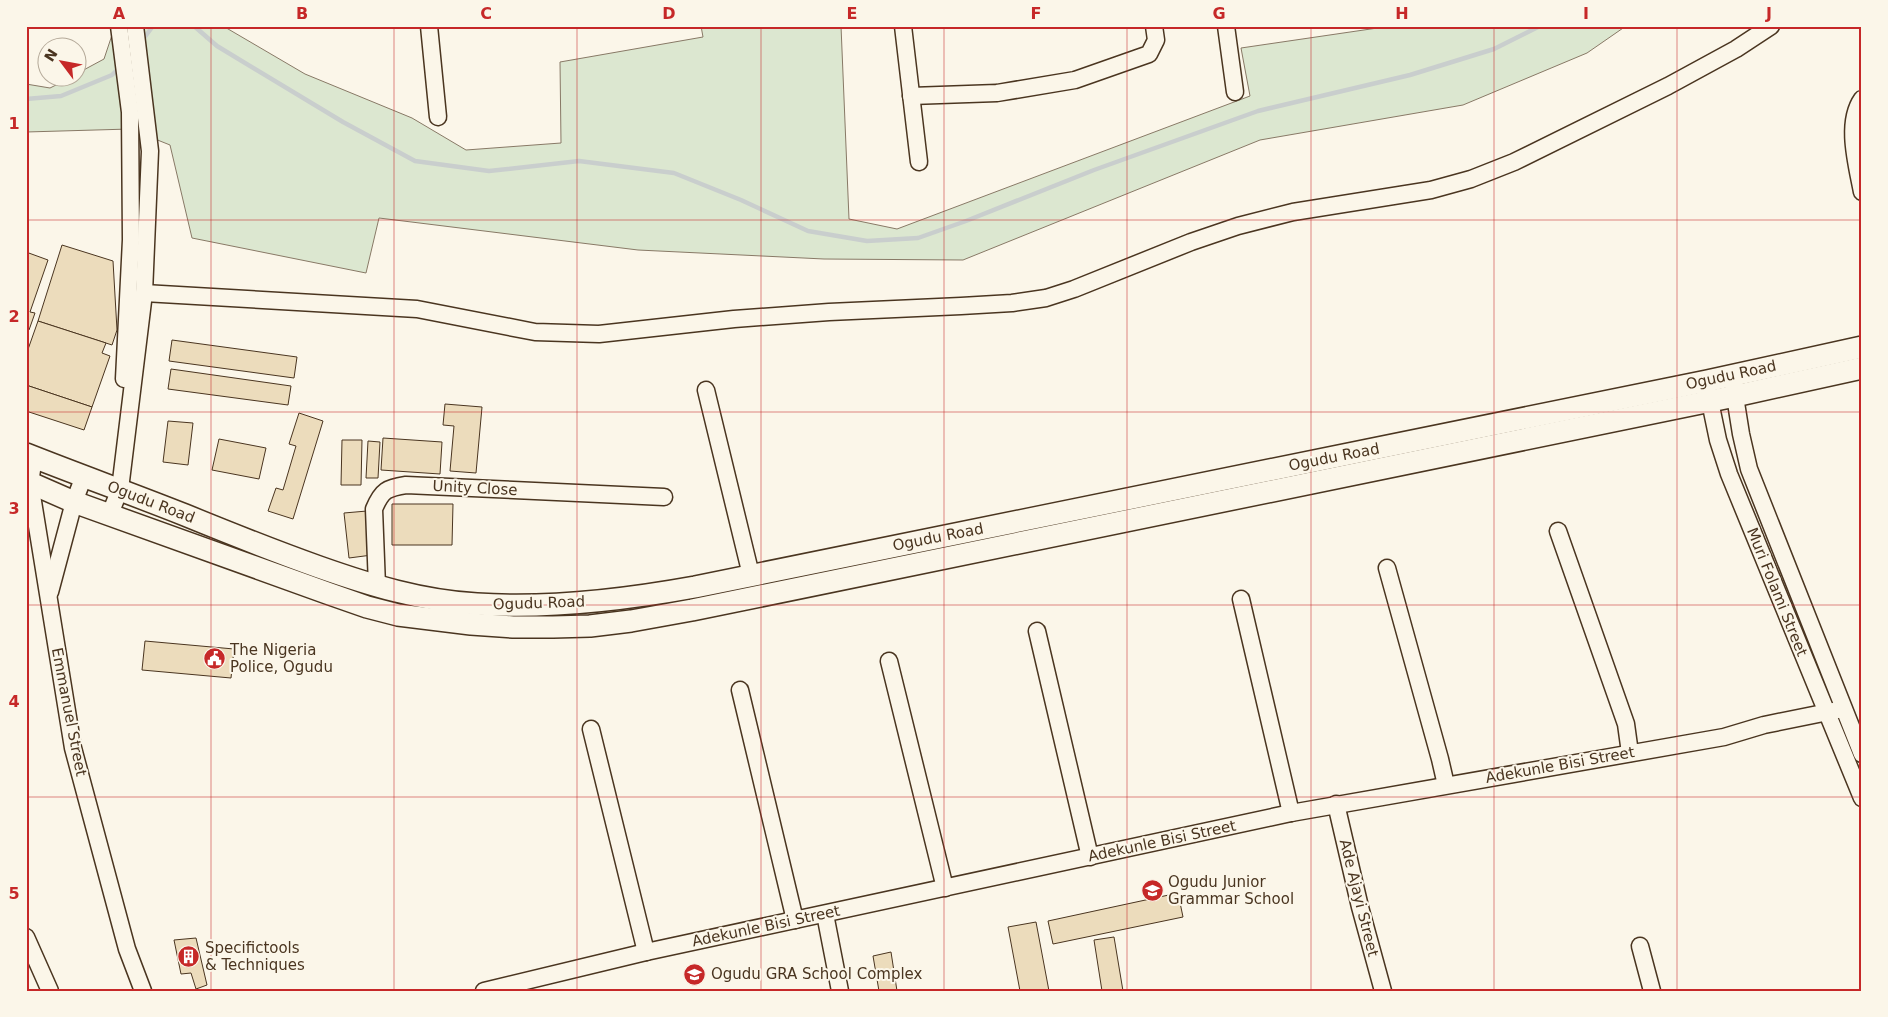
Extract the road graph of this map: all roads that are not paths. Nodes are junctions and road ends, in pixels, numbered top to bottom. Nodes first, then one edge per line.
1 (119, 26) edge
2 (136, 26) edge
3 (429, 26) edge
4 (903, 26) edge
5 (1154, 26) edge
6 (1226, 26) edge
7 (1771, 26) edge
8 (1235, 92) dead end
9 (911, 96) junction
10 (1862, 99) edge
11 (138, 111) junction
12 (438, 117) dead end
13 (919, 162) dead end
14 (1862, 192) edge
15 (144, 293) junction
16 (1862, 346) edge
17 (1862, 368) edge
18 (1733, 386) junction
19 (706, 390) dead end
20 (1708, 391) junction
21 (30, 456) edge
22 (84, 476) junction
23 (28, 482) edge
24 (114, 487) junction
25 (664, 497) dead end
26 (74, 502) junction
27 (105, 513) junction
28 (1558, 531) dead end
29 (866, 552) junction
30 (1387, 568) dead end
31 (869, 574) junction
32 (751, 575) junction
33 (377, 586) junction
34 (49, 597) junction
35 (1241, 599) dead end
36 (1037, 631) dead end
37 (889, 661) dead end
38 (740, 690) dead end
39 (1843, 709) junction
40 (1827, 713) junction
41 (591, 729) dead end
42 (1630, 753) junction
43 (1862, 754) edge
44 (1446, 784) junction
45 (1862, 798) edge
46 (1336, 804) junction
47 (1291, 813) junction
48 (1090, 857) junction
49 (945, 888) junction
50 (825, 914) junction
51 (795, 920) junction
52 (26, 937) edge
53 (1640, 946) dead end
54 (646, 952) junction
55 (50, 991) edge
56 (143, 991) edge
57 (484, 991) edge
58 (840, 991) edge
59 (1383, 991) edge
60 (1652, 991) edge

1 - 11 street
2 - 11 street
3 - 12 street
4 - 9 street
5 - 9 street
6 - 8 street
7 - 15 street
9 - 13 street
10 - 14 street
11 - 15 street
11 - 24 street
15 - 24 street
16 - 18 main road, Ogudu Road
17 - 18 main road, Ogudu Road
18 - 20 main road, Ogudu Road
18 - 39 street
19 - 32 street
20 - 29 main road, Ogudu Road
20 - 31 main road, Ogudu Road
20 - 40 street, Muri Folami Street
21 - 22 main road, Ogudu Road
21 - 23 street, Emmanuel Street
22 - 24 main road, Ogudu Road
22 - 26 street
23 - 26 main road, Ogudu Road
23 - 34 street, Emmanuel Street
24 - 27 street
24 - 33 main road, Ogudu Road
25 - 33 street, Unity Close
26 - 27 main road, Ogudu Road
26 - 34 street
27 - 31 main road, Ogudu Road
28 - 42 street
29 - 31 main road
29 - 32 main road, Ogudu Road
30 - 44 street
32 - 33 main road, Ogudu Road
34 - 56 street, Emmanuel Street
35 - 47 street
36 - 48 street
37 - 49 street
38 - 51 street
39 - 40 street, Adekunle Bisi Street
39 - 43 street
40 - 42 street, Adekunle Bisi Street
40 - 45 street, Muri Folami Street
41 - 54 street
42 - 44 street, Adekunle Bisi Street
44 - 46 street, Adekunle Bisi Street
46 - 47 street, Adekunle Bisi Street
46 - 59 street, Ade Ajayi Street
47 - 48 street, Adekunle Bisi Street
48 - 49 street, Adekunle Bisi Street
49 - 50 street, Adekunle Bisi Street
50 - 51 street, Adekunle Bisi Street
50 - 58 street
51 - 54 street, Adekunle Bisi Street
52 - 55 street
53 - 60 street
54 - 57 street, Adekunle Bisi Street

